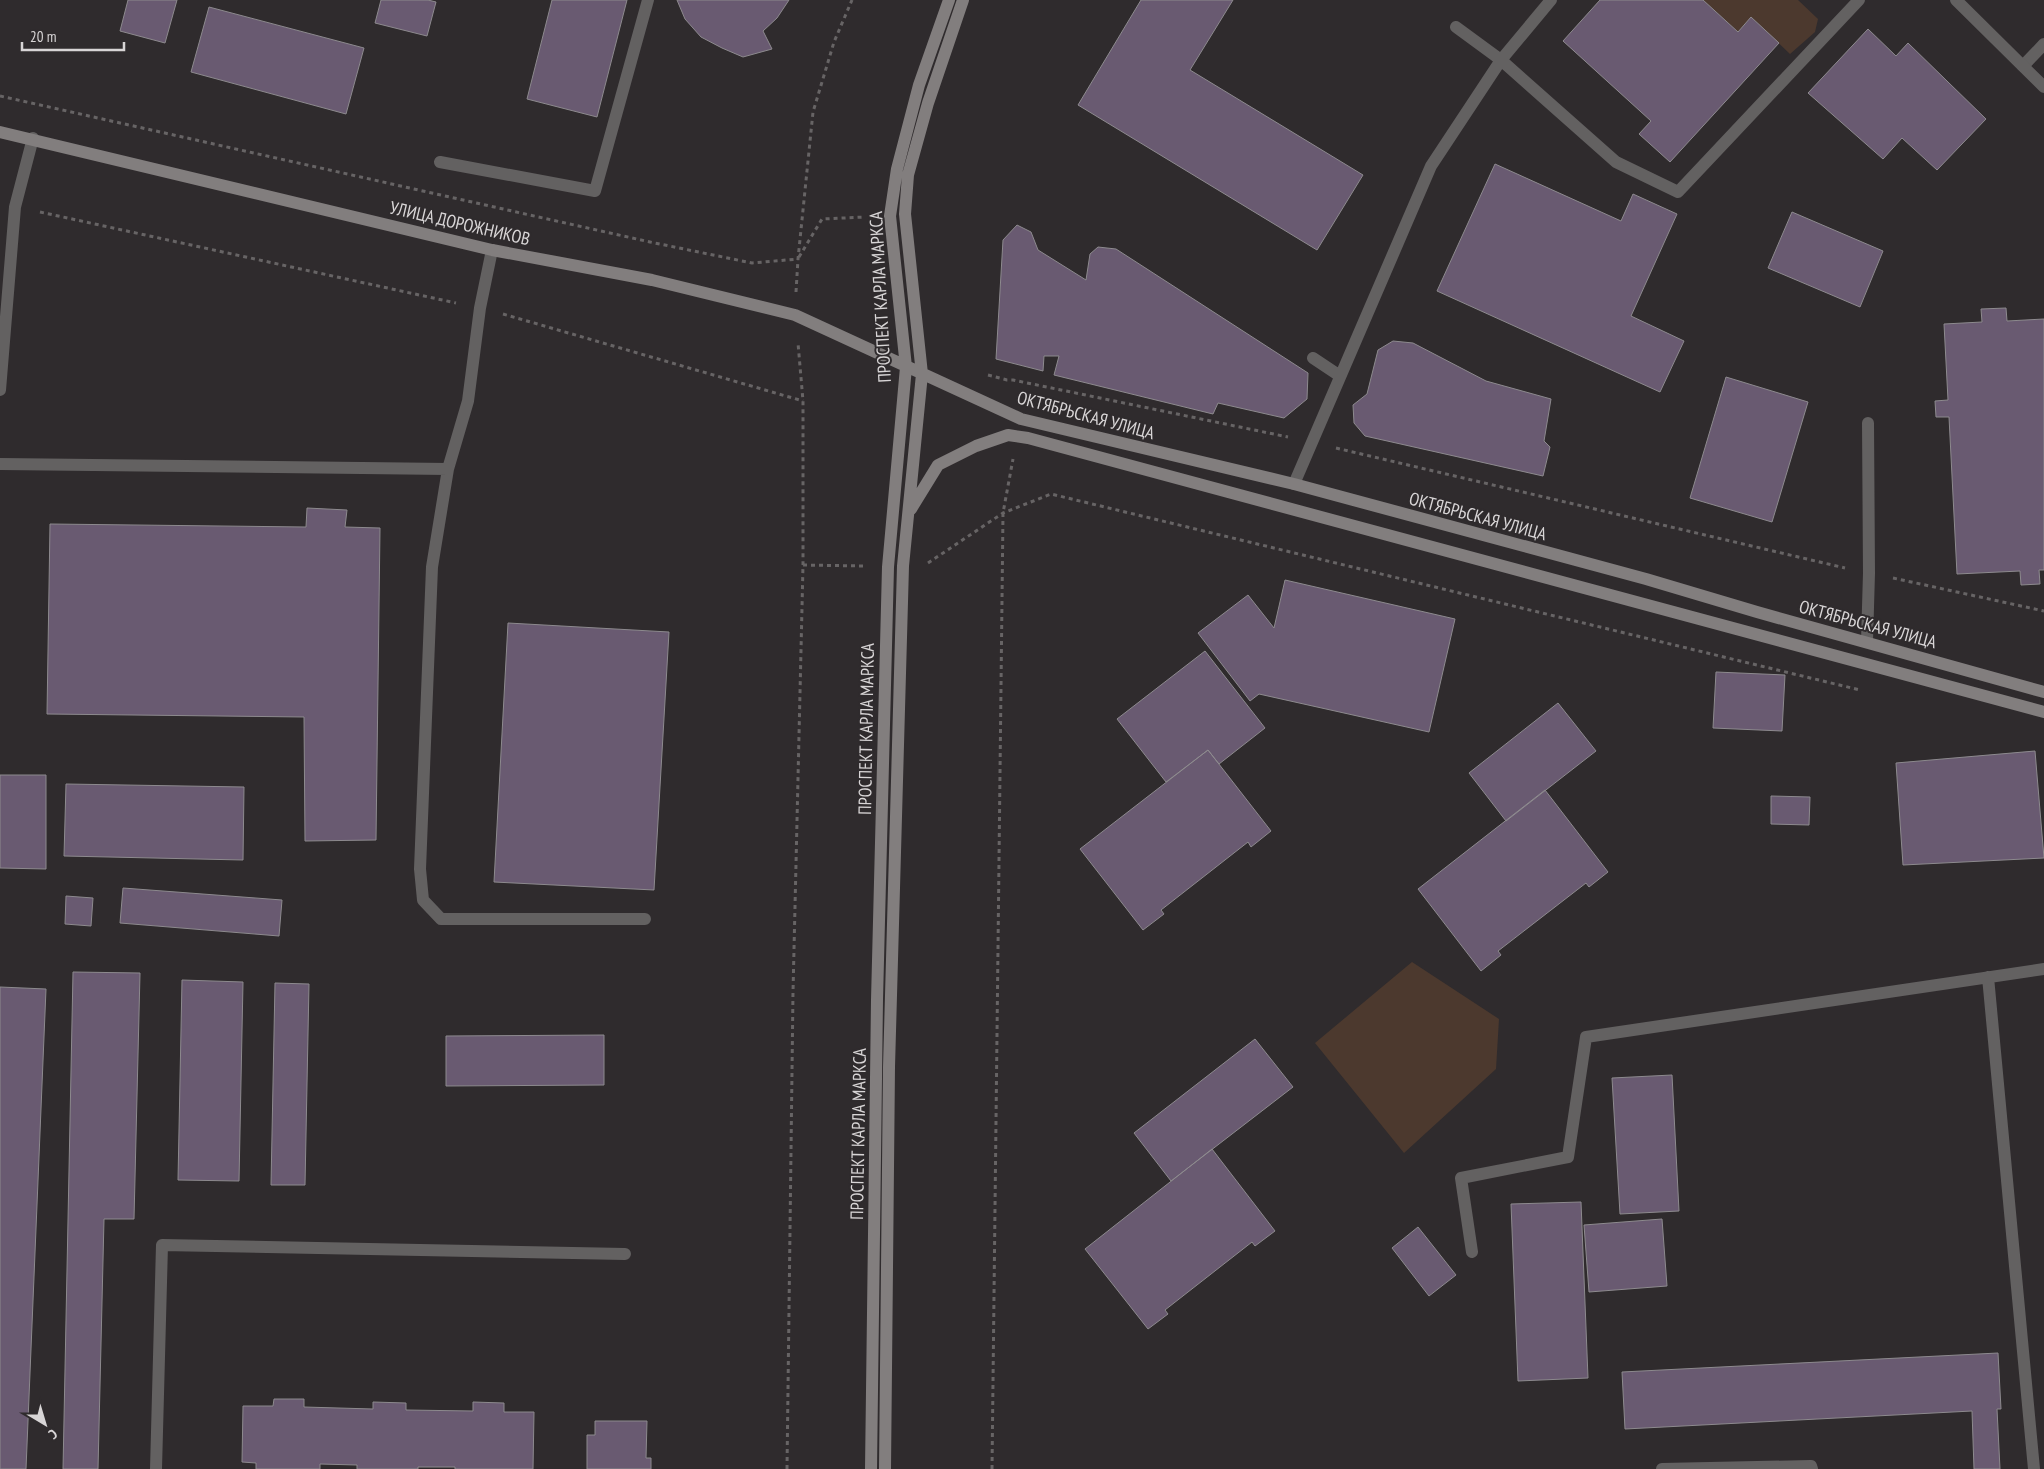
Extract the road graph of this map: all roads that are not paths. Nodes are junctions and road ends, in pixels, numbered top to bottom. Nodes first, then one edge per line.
1 (648, 0) edge
2 (949, 0) edge
3 (963, 0) edge
4 (1551, 0) edge
5 (1858, 0) edge
6 (1956, 0) edge
7 (1456, 27) dead end
8 (2044, 44) edge
9 (1501, 60) junction
10 (2023, 66) junction
11 (2044, 87) edge
12 (0, 132) edge
13 (33, 138) junction
14 (440, 162) dead end
15 (492, 250) junction
16 (1313, 358) dead end
17 (906, 367) junction
18 (922, 374) junction
19 (1340, 376) junction
20 (0, 390) edge
21 (1868, 423) dead end
22 (0, 464) edge
23 (448, 470) junction
24 (1294, 484) junction
25 (908, 513) junction
26 (1867, 641) junction
27 (2044, 692) edge
28 (2044, 712) edge
29 (645, 919) dead end
30 (2044, 968) edge
31 (1988, 977) junction
32 (1472, 1252) dead end
33 (625, 1254) dead end
34 (156, 1469) edge
35 (871, 1469) edge
36 (885, 1469) edge
37 (1662, 1469) edge
38 (1812, 1469) edge
39 (2034, 1469) edge

1 - 14 street
2 - 17 street, ПРОСПЕКТ КАРЛА МАРКСА
3 - 18 street
4 - 9 street
5 - 9 street
6 - 10 street
7 - 9 street
8 - 10 street
9 - 19 street
10 - 11 street
12 - 13 street, УЛИЦА ДОРОЖНИКОВ
13 - 15 street, УЛИЦА ДОРОЖНИКОВ
13 - 20 street
15 - 17 street, УЛИЦА ДОРОЖНИКОВ
15 - 23 street
16 - 19 street
17 - 18 street, ОКТЯБРЬСКАЯ УЛИЦА
17 - 35 street, ПРОСПЕКТ КАРЛА МАРКСА
18 - 24 street, ОКТЯБРЬСКАЯ УЛИЦА
18 - 25 street
19 - 24 street
21 - 26 street
22 - 23 street
23 - 29 street
24 - 26 street, ОКТЯБРЬСКАЯ УЛИЦА
25 - 28 street
25 - 36 street
26 - 27 street, ОКТЯБРЬСКАЯ УЛИЦА
30 - 31 street
31 - 32 street
31 - 39 street
33 - 34 street
37 - 38 street

